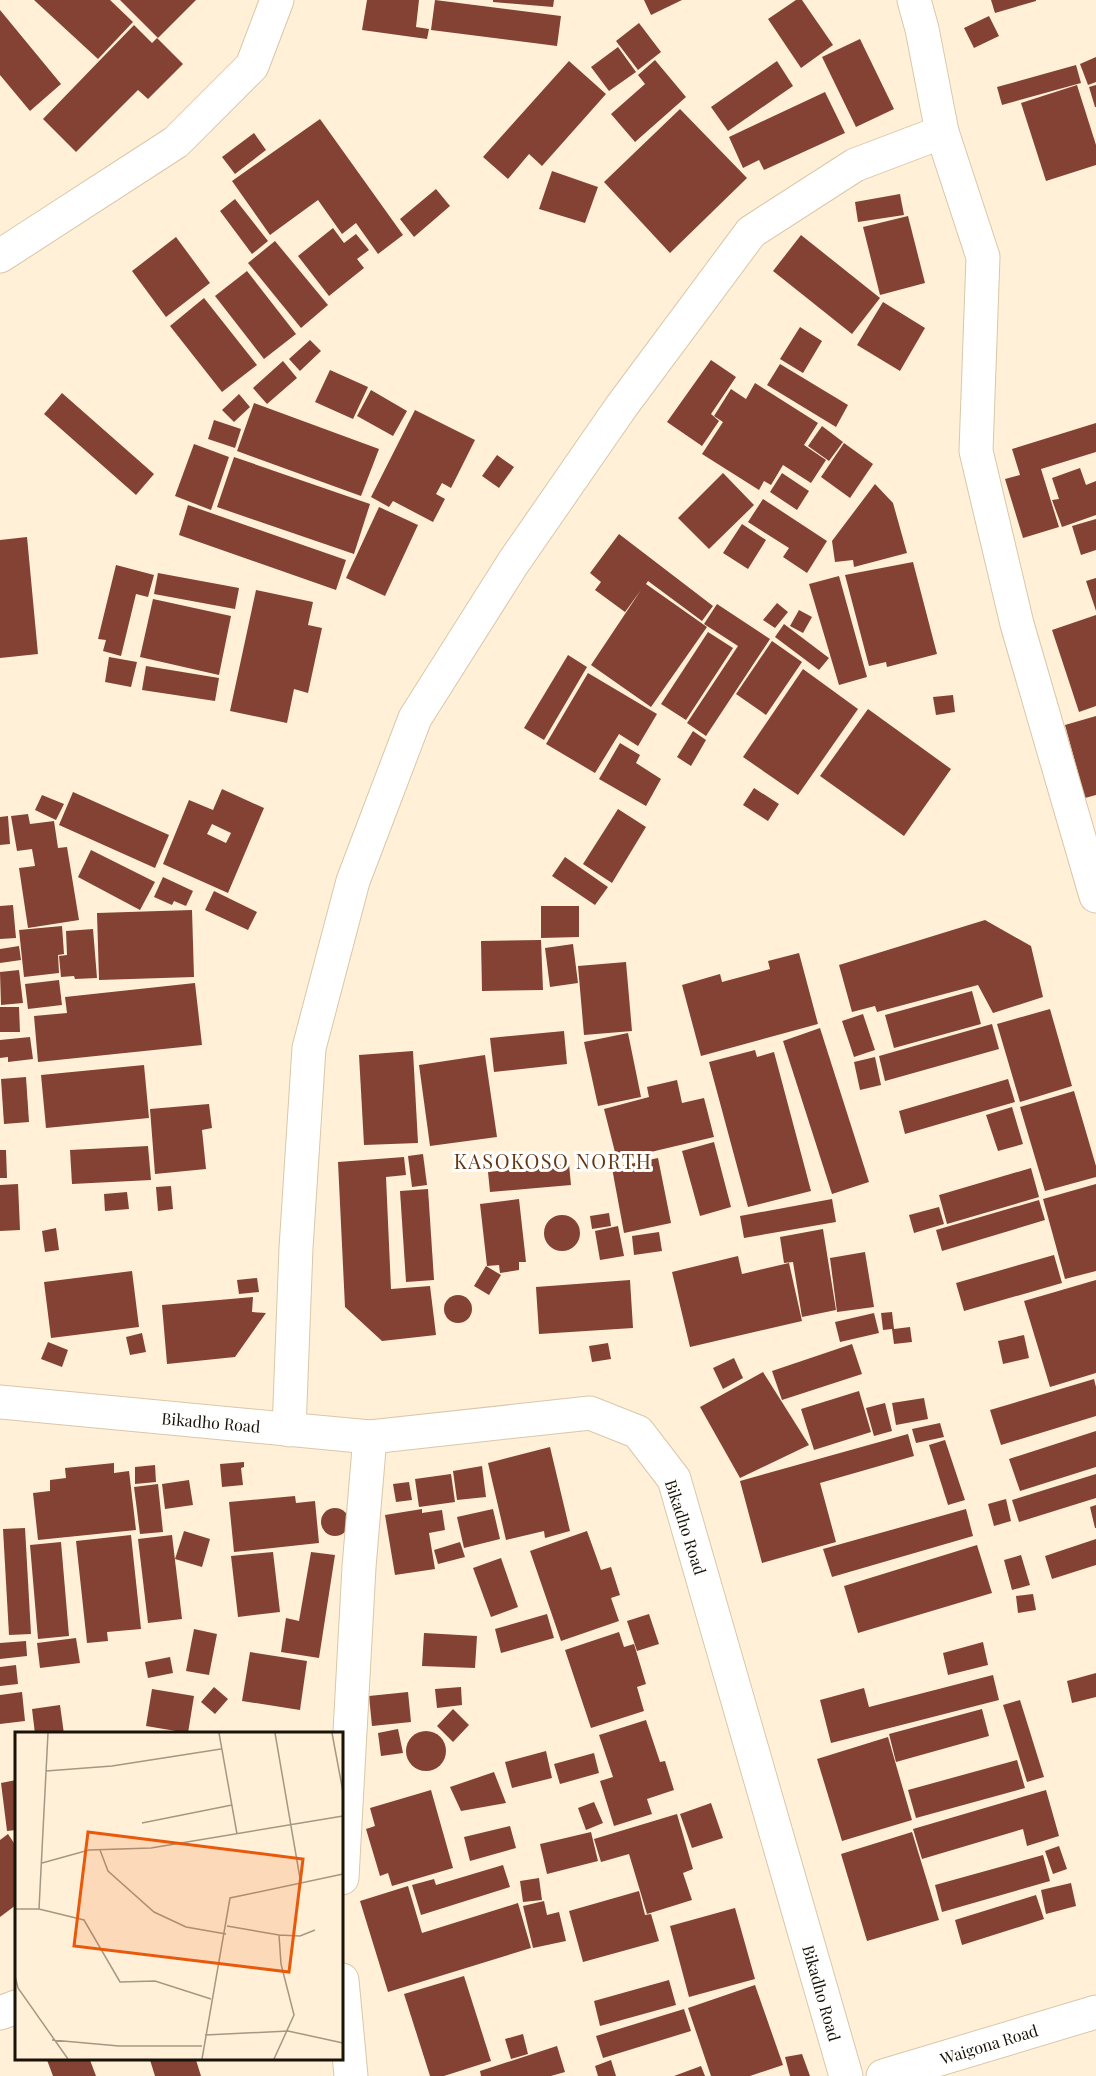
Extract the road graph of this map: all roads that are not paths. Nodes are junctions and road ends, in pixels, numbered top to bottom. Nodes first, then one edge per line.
1 (277, 0) edge
2 (914, 0) edge
3 (942, 132) junction
4 (0, 256) edge
5 (1096, 896) edge
6 (0, 1402) edge
7 (289, 1430) junction
8 (370, 1437) junction
9 (344, 1852) edge
10 (344, 2001) edge
11 (15, 2007) edge
12 (1096, 2012) edge
13 (0, 2013) edge
14 (351, 2076) edge
15 (846, 2076) edge
16 (883, 2076) edge

1 - 4 street
2 - 3 street
3 - 5 street
3 - 7 street
6 - 7 street, Bikadho Road
7 - 8 street, Bikadho Road
8 - 9 street
8 - 15 street, Bikadho Road
10 - 14 street
11 - 13 street
12 - 16 street, Waigona Road

